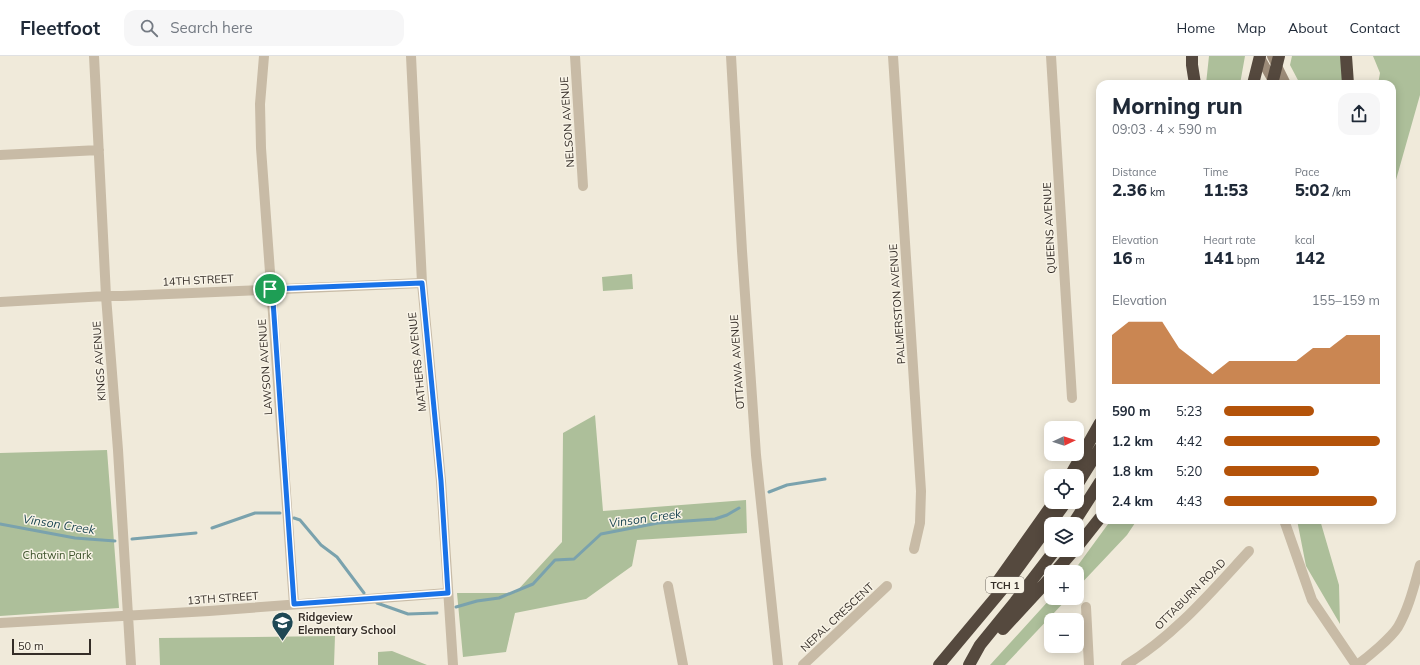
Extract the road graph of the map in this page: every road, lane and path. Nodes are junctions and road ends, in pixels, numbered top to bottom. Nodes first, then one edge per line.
1 (94, 56) edge
2 (264, 56) edge
3 (411, 56) edge
4 (575, 56) edge
5 (731, 56) edge
6 (893, 56) edge
7 (1051, 56) edge
8 (1192, 56) edge
9 (1198, 56) edge
10 (1260, 56) edge
11 (1272, 56) edge
12 (1278, 56) edge
13 (1346, 56) edge
14 (1194, 80) edge
15 (1195, 80) edge
16 (1254, 80) edge
17 (1271, 80) edge
18 (1274, 80) edge
19 (1284, 80) edge
20 (1348, 80) edge
21 (99, 150) junction
22 (0, 155) edge
23 (583, 186) dead end
24 (422, 283) junction
25 (270, 289) junction
26 (106, 296) junction
27 (0, 302) edge
28 (1072, 398) dead end
29 (1096, 430) edge
30 (1096, 454) edge
31 (1074, 469) edge
32 (1084, 474) edge
33 (1096, 488) edge
34 (1049, 509) edge
35 (1061, 509) edge
36 (1078, 517) edge
37 (1096, 523) edge
38 (1285, 524) edge
39 (1084, 538) edge
40 (914, 549) dead end
41 (1250, 551) dead end
42 (1050, 557) edge
43 (1068, 557) edge
44 (1061, 565) edge
45 (1420, 565) edge
46 (1044, 585) edge
47 (668, 586) dead end
48 (887, 586) dead end
49 (448, 593) junction
50 (294, 604) junction
51 (1086, 607) dead end
52 (128, 616) junction
53 (0, 623) edge
54 (132, 665) edge
55 (453, 665) edge
56 (683, 665) edge
57 (778, 665) edge
58 (803, 665) edge
59 (938, 665) edge
60 (969, 665) edge
61 (1089, 665) edge
62 (1126, 665) edge
63 (1356, 665) edge

1 - 21 street, KINGS AVENUE
2 - 25 street, LAWSON AVENUE
3 - 24 street, MATHERS AVENUE
4 - 23 street, NELSON AVENUE
5 - 57 street, OTTAWA AVENUE
6 - 40 street, PALMERSTON AVENUE
7 - 28 street, QUEENS AVENUE
8 - 14 highway
9 - 15 highway
10 - 16 highway, bridge
10 - 17 main road
11 - 19 main road
12 - 18 highway, bridge
13 - 20 highway
21 - 22 street
21 - 26 street, KINGS AVENUE
24 - 25 street, 14TH STREET
24 - 49 street, MATHERS AVENUE
25 - 26 street, 14TH STREET
25 - 50 street, LAWSON AVENUE
26 - 27 street, 14TH STREET
26 - 52 street, KINGS AVENUE
29 - 31 highway
30 - 32 highway
33 - 36 highway
34 - 59 highway
35 - 59 highway, TCH 1
37 - 39 highway
38 - 63 street
41 - 62 street, OTTABURN ROAD
42 - 60 highway, TCH 1
43 - 44 highway
45 - 63 street
46 - 60 highway
47 - 56 street
48 - 58 street, NEPAL CRESCENT
49 - 50 street, 13TH STREET
49 - 55 street, MATHERS AVENUE
50 - 52 street, 13TH STREET
51 - 61 street
52 - 53 street, 13TH STREET
52 - 54 street, KINGS AVENUE

